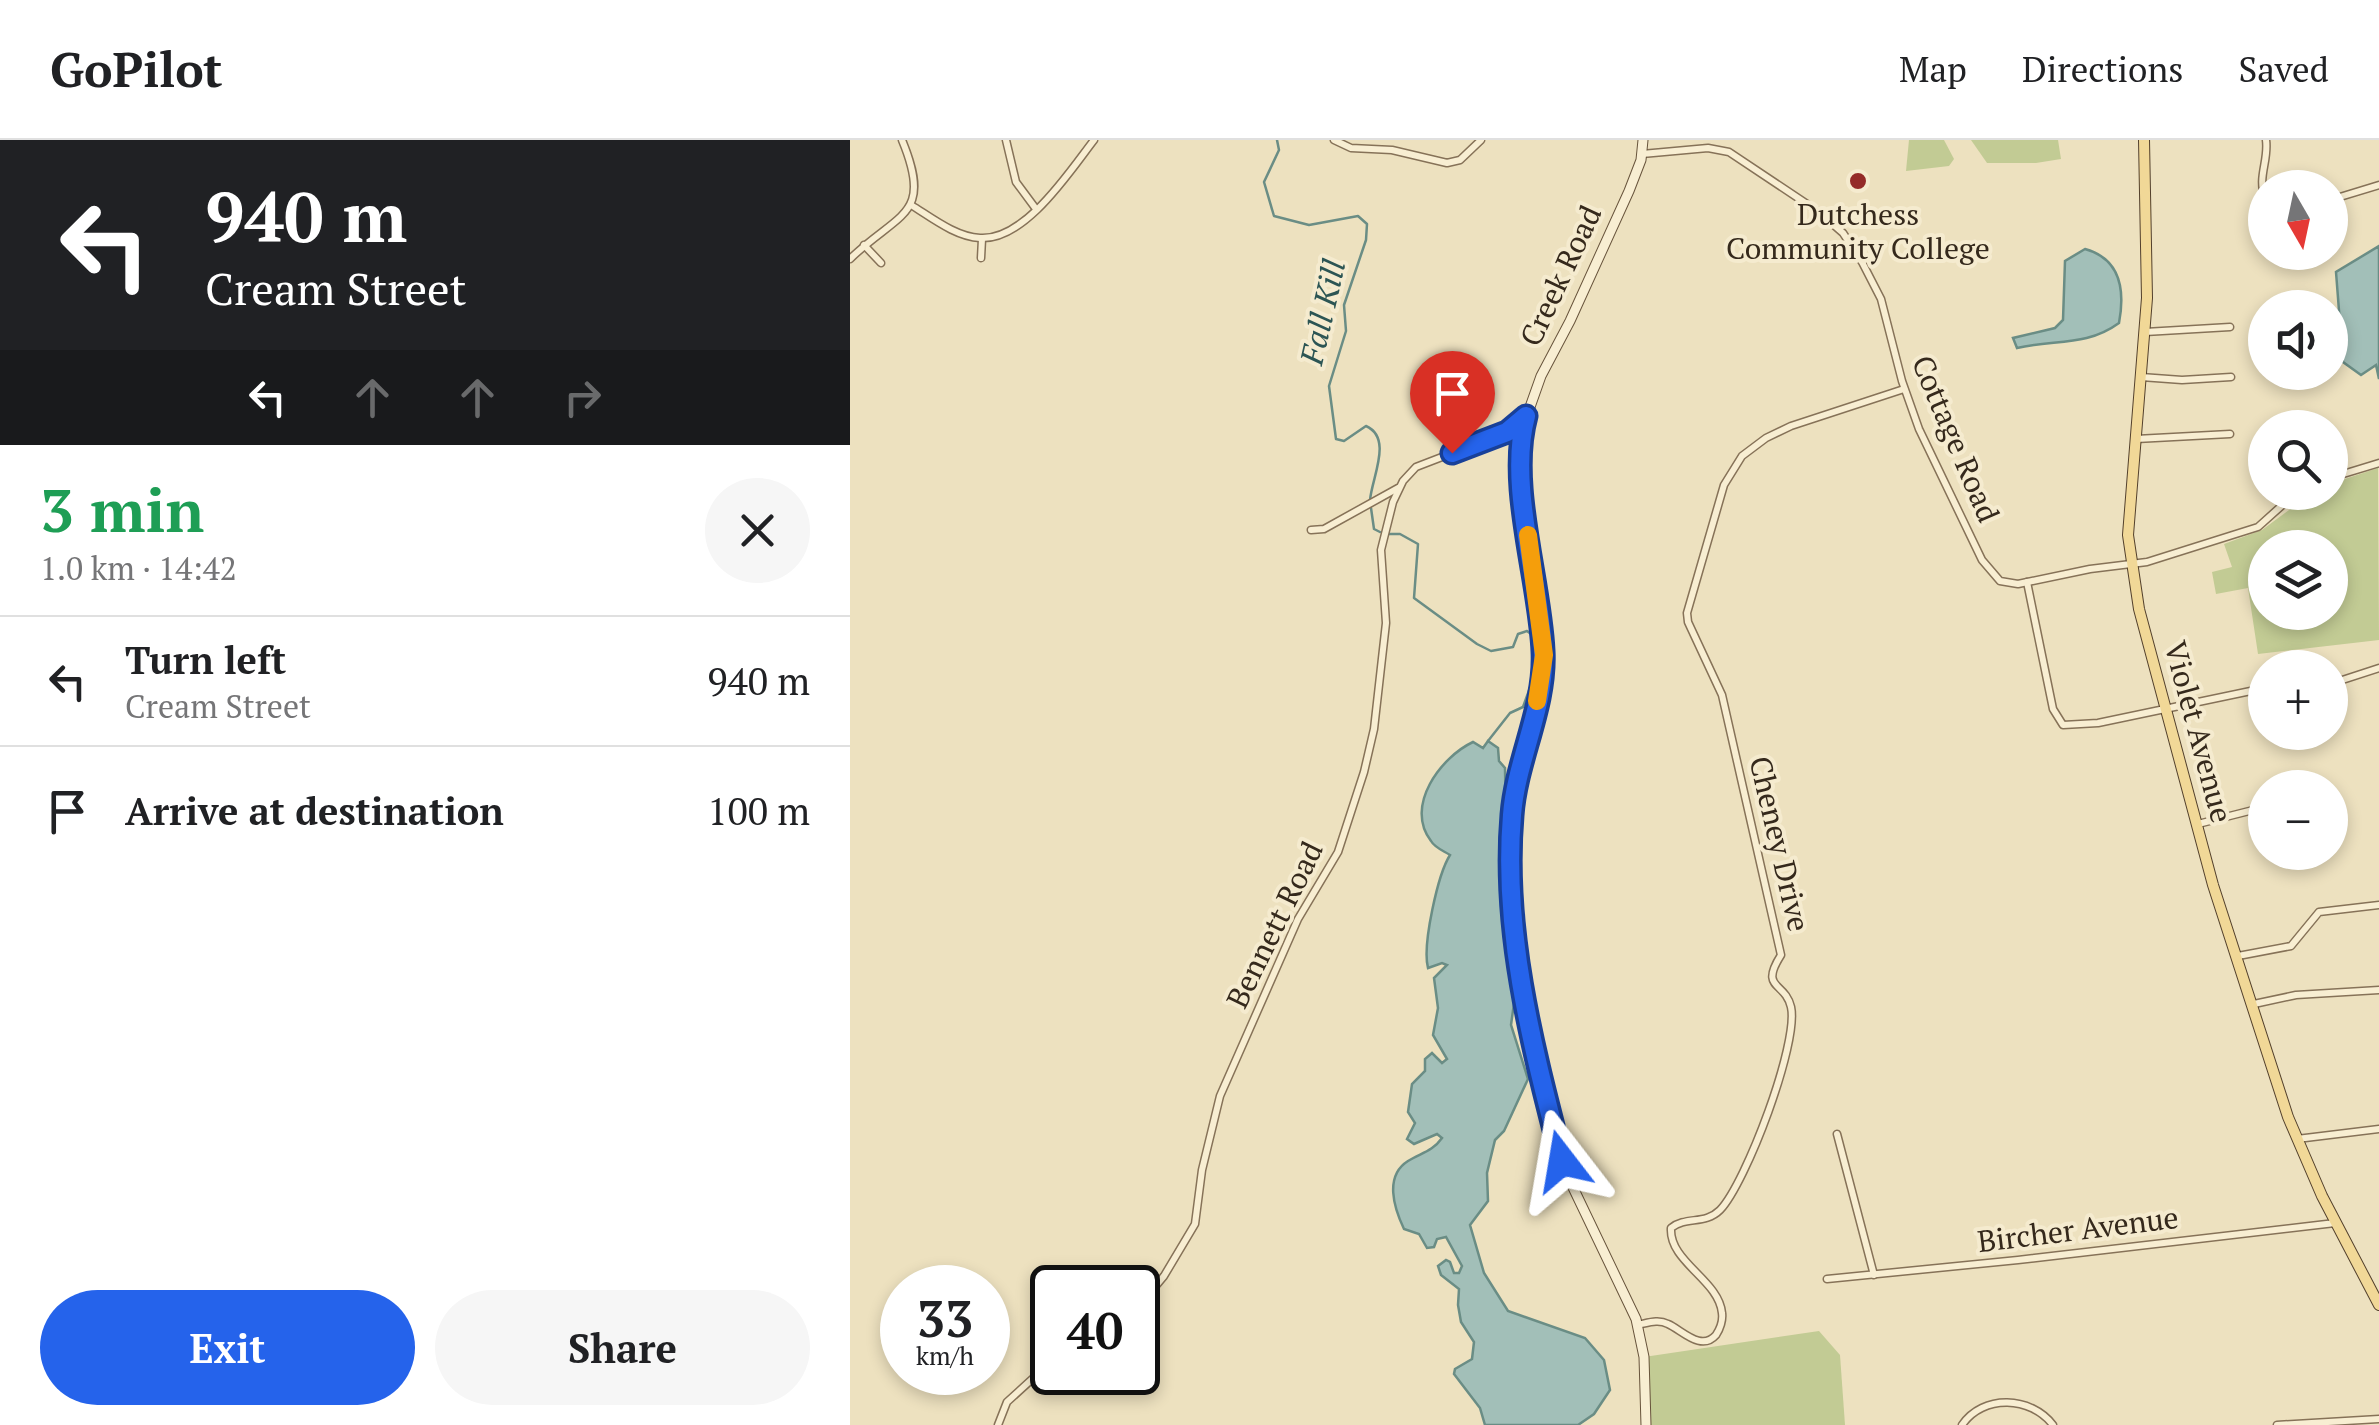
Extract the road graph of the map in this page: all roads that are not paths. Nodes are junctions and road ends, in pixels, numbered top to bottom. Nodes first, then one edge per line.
1 (902, 140) edge
2 (1006, 140) edge
3 (1094, 140) edge
4 (1334, 140) edge
5 (1481, 140) edge
6 (1643, 140) edge
7 (2144, 140) edge
8 (2266, 140) edge
9 (1472, 143) edge
10 (1642, 154) junction
11 (2264, 170) edge
12 (2379, 185) edge
13 (2348, 194) edge
14 (911, 206) junction
15 (1036, 209) junction
16 (982, 239) junction
17 (864, 245) junction
18 (981, 258) dead end
19 (850, 259) edge
20 (881, 263) dead end
21 (2230, 327) dead end
22 (2145, 332) junction
23 (2141, 377) junction
24 (2231, 377) dead end
25 (1904, 389) junction
26 (1526, 416) junction
27 (2230, 434) dead end
28 (2135, 438) junction
29 (2379, 463) edge
30 (2348, 472) edge
31 (1400, 488) junction
32 (2277, 510) edge
33 (1312, 530) dead end
34 (2130, 564) junction
35 (2027, 582) junction
36 (2379, 668) edge
37 (2348, 678) edge
38 (2248, 691) edge
39 (2166, 708) junction
40 (2248, 811) edge
41 (2196, 824) junction
42 (2379, 905) edge
43 (2238, 956) junction
44 (2379, 990) edge
45 (2254, 1004) junction
46 (2379, 1129) edge
47 (1838, 1134) dead end
48 (2297, 1138) junction
49 (2335, 1222) junction
50 (1874, 1275) junction
51 (1827, 1279) dead end
52 (1160, 1281) edge
53 (2379, 1304) edge
54 (1638, 1326) junction
55 (1030, 1381) edge
56 (2379, 1419) edge
57 (998, 1425) edge
58 (1646, 1425) edge
59 (1962, 1425) edge
60 (2053, 1425) edge
61 (2277, 1425) edge

1 - 14 street
2 - 15 street
3 - 15 street
4 - 9 street
5 - 9 street
6 - 10 street, Creek Road
7 - 22 main road, Violet Avenue
8 - 11 street
10 - 25 street, Cottage Road
10 - 26 street, Creek Road
12 - 13 street
14 - 16 street
14 - 17 street
15 - 16 street
16 - 18 street
17 - 19 street
17 - 20 street
21 - 22 street
22 - 23 main road, Violet Avenue
23 - 24 street
23 - 28 main road, Violet Avenue
25 - 35 street, Cottage Road
25 - 54 street, Cheney Drive
26 - 31 street
26 - 54 street, Creek Road
27 - 28 street
28 - 34 main road, Violet Avenue
29 - 30 street
31 - 33 street
31 - 52 street, Bennett Road
32 - 34 street
34 - 35 street
34 - 39 main road, Violet Avenue
35 - 39 street
36 - 37 street
38 - 39 street
39 - 41 main road, Violet Avenue
40 - 41 street
41 - 43 main road, Violet Avenue
42 - 43 street
43 - 45 main road, Violet Avenue
44 - 45 street
45 - 48 main road, Violet Avenue
46 - 48 street
47 - 50 street
48 - 49 main road, Violet Avenue
49 - 50 street, Bircher Avenue
49 - 53 main road, Violet Avenue
50 - 51 street, Bircher Avenue
54 - 58 street, Creek Road
55 - 57 street
56 - 61 street
59 - 60 street

